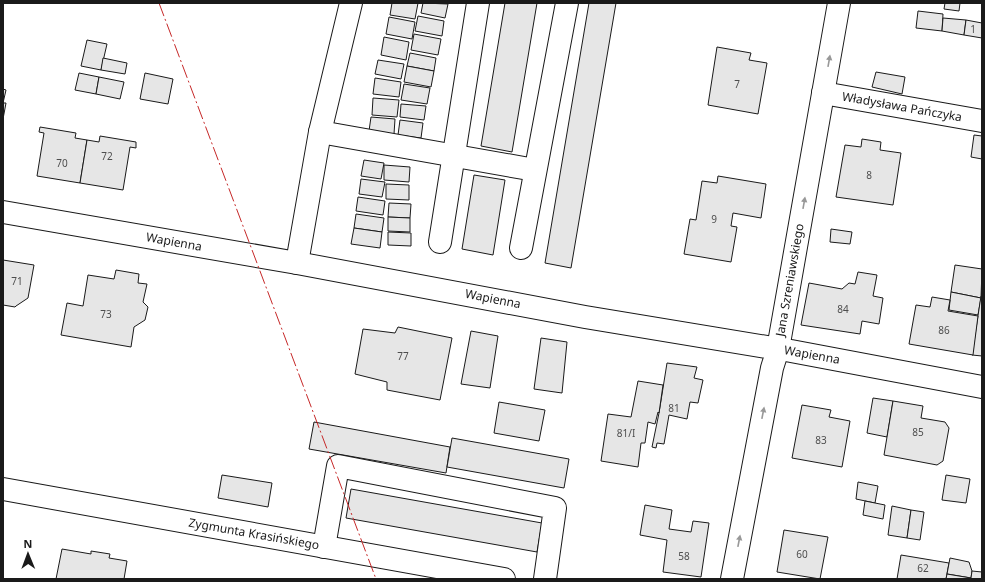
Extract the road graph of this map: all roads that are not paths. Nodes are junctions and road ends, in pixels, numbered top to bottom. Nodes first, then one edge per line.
1 (351, 3) edge
2 (478, 3) edge
3 (567, 3) edge
4 (839, 3) edge
5 (823, 93) junction
6 (982, 121) edge
7 (320, 132) junction
8 (454, 155) junction
9 (535, 170) junction
10 (3, 212) edge
11 (440, 242) dead end
12 (520, 248) dead end
13 (297, 263) junction
14 (778, 349) junction
15 (982, 387) edge
16 (3, 489) edge
17 (324, 547) junction
18 (504, 579) edge
19 (545, 579) edge
20 (732, 579) edge

1 - 7 street
2 - 8 street
3 - 9 street
5 -> 4 street, Jana Szreniawskiego
5 - 6 street, Władysława Pańczyka
14 -> 5 street, Jana Szreniawskiego
7 - 8 street
7 - 13 street
8 - 9 street
8 - 11 street
9 - 12 street
10 - 13 street, Wapienna
13 - 14 street, Wapienna
14 - 15 street, Wapienna
20 -> 14 street, Jana Szreniawskiego
16 - 17 street, Zygmunta Krasińskiego
17 - 18 street, Zygmunta Krasińskiego
17 - 19 street

